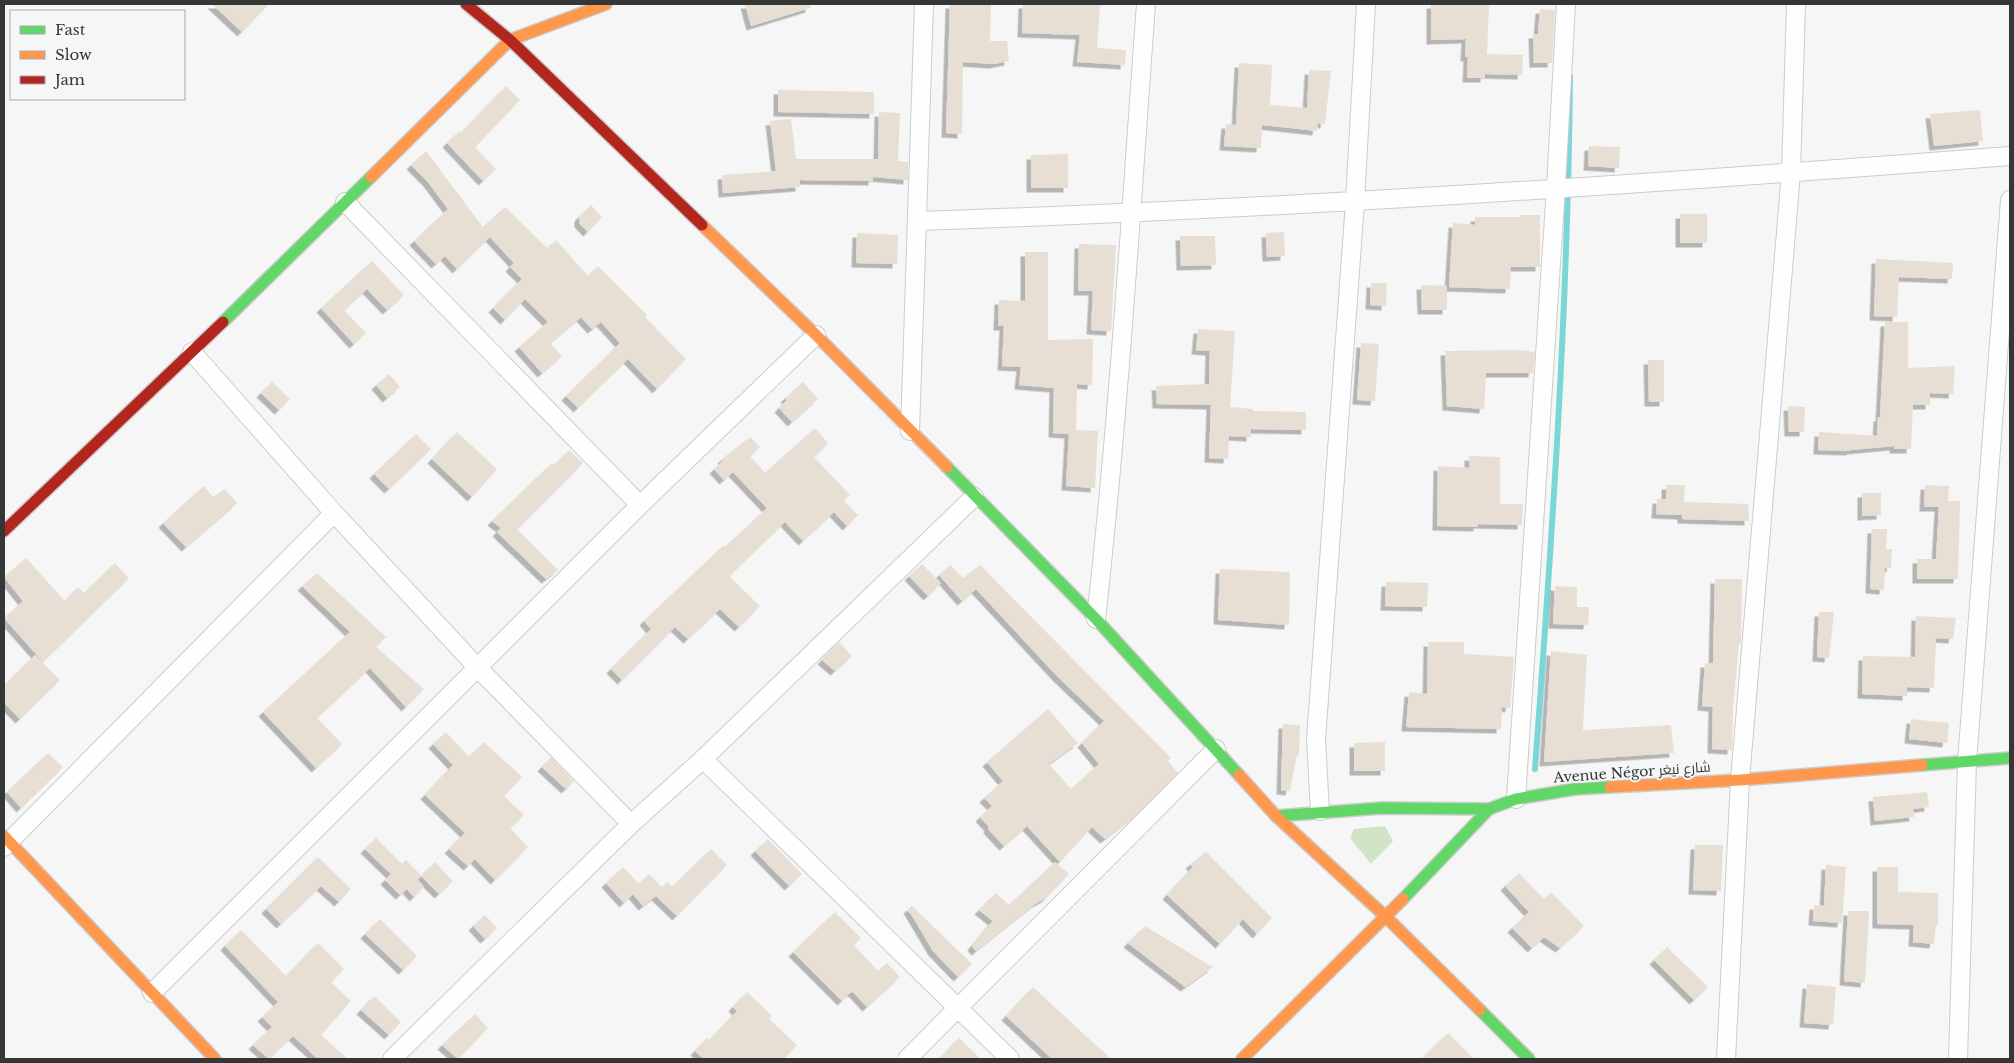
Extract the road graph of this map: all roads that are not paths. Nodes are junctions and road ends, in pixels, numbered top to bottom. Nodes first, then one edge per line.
1 (466, 4) edge
2 (606, 4) edge
3 (924, 4) edge
4 (1146, 4) edge
5 (1366, 4) edge
6 (1566, 4) edge
7 (1796, 4) edge
8 (510, 40) junction
9 (2010, 156) edge
10 (1791, 173) junction
11 (1556, 187) junction
12 (2010, 200) edge
13 (346, 202) junction
14 (1355, 202) junction
15 (1131, 214) junction
16 (917, 221) junction
17 (816, 335) junction
18 (192, 352) junction
19 (910, 431) junction
20 (974, 497) junction
21 (640, 505) junction
22 (334, 513) junction
23 (4, 531) edge
24 (1096, 618) junction
25 (477, 667) junction
26 (1216, 749) junction
27 (2010, 758) edge
28 (703, 759) junction
29 (1967, 762) junction
30 (1740, 780) junction
31 (1516, 799) junction
32 (1489, 809) junction
33 (1320, 811) junction
34 (1276, 816) junction
35 (631, 824) junction
36 (6, 841) edge
37 (1386, 917) junction
38 (152, 993) junction
39 (958, 1010) junction
40 (215, 1059) edge
41 (392, 1059) edge
42 (907, 1059) edge
43 (1010, 1059) edge
44 (1242, 1059) edge
45 (1529, 1059) edge
46 (1726, 1059) edge
47 (1958, 1059) edge

1 - 8 street
2 - 8 street
3 - 16 street
4 - 15 street
5 - 14 street
6 - 11 street
7 - 10 street
8 - 13 street
8 - 17 street
9 - 10 street
10 - 11 street
10 - 30 street
11 - 14 street
11 - 31 street
12 - 29 street
13 - 18 street
13 - 21 street
14 - 15 street
14 - 33 street
15 - 16 street
15 - 24 street
16 - 19 street
17 - 19 street
17 - 21 street
18 - 22 street
18 - 23 street
19 - 20 street
20 - 24 street
20 - 28 street
21 - 25 street
22 - 25 street
22 - 36 street
24 - 26 street
25 - 35 street
25 - 38 street
26 - 34 street
26 - 39 street
27 - 29 street, Avenue Négor شارع نيغر
28 - 35 street
28 - 39 street
29 - 30 street, Avenue Négor شارع نيغر
29 - 47 street
30 - 31 street, Avenue Négor شارع نيغر
30 - 46 street
31 - 32 street, Avenue Négor شارع نيغر
32 - 33 street
32 - 37 street, Avenue Négor شارع نيغر
33 - 34 street
34 - 37 street
35 - 41 street
36 - 38 street
37 - 44 street, Avenue Négor شارع نيغر
37 - 45 street
38 - 40 street
39 - 42 street
39 - 43 street

